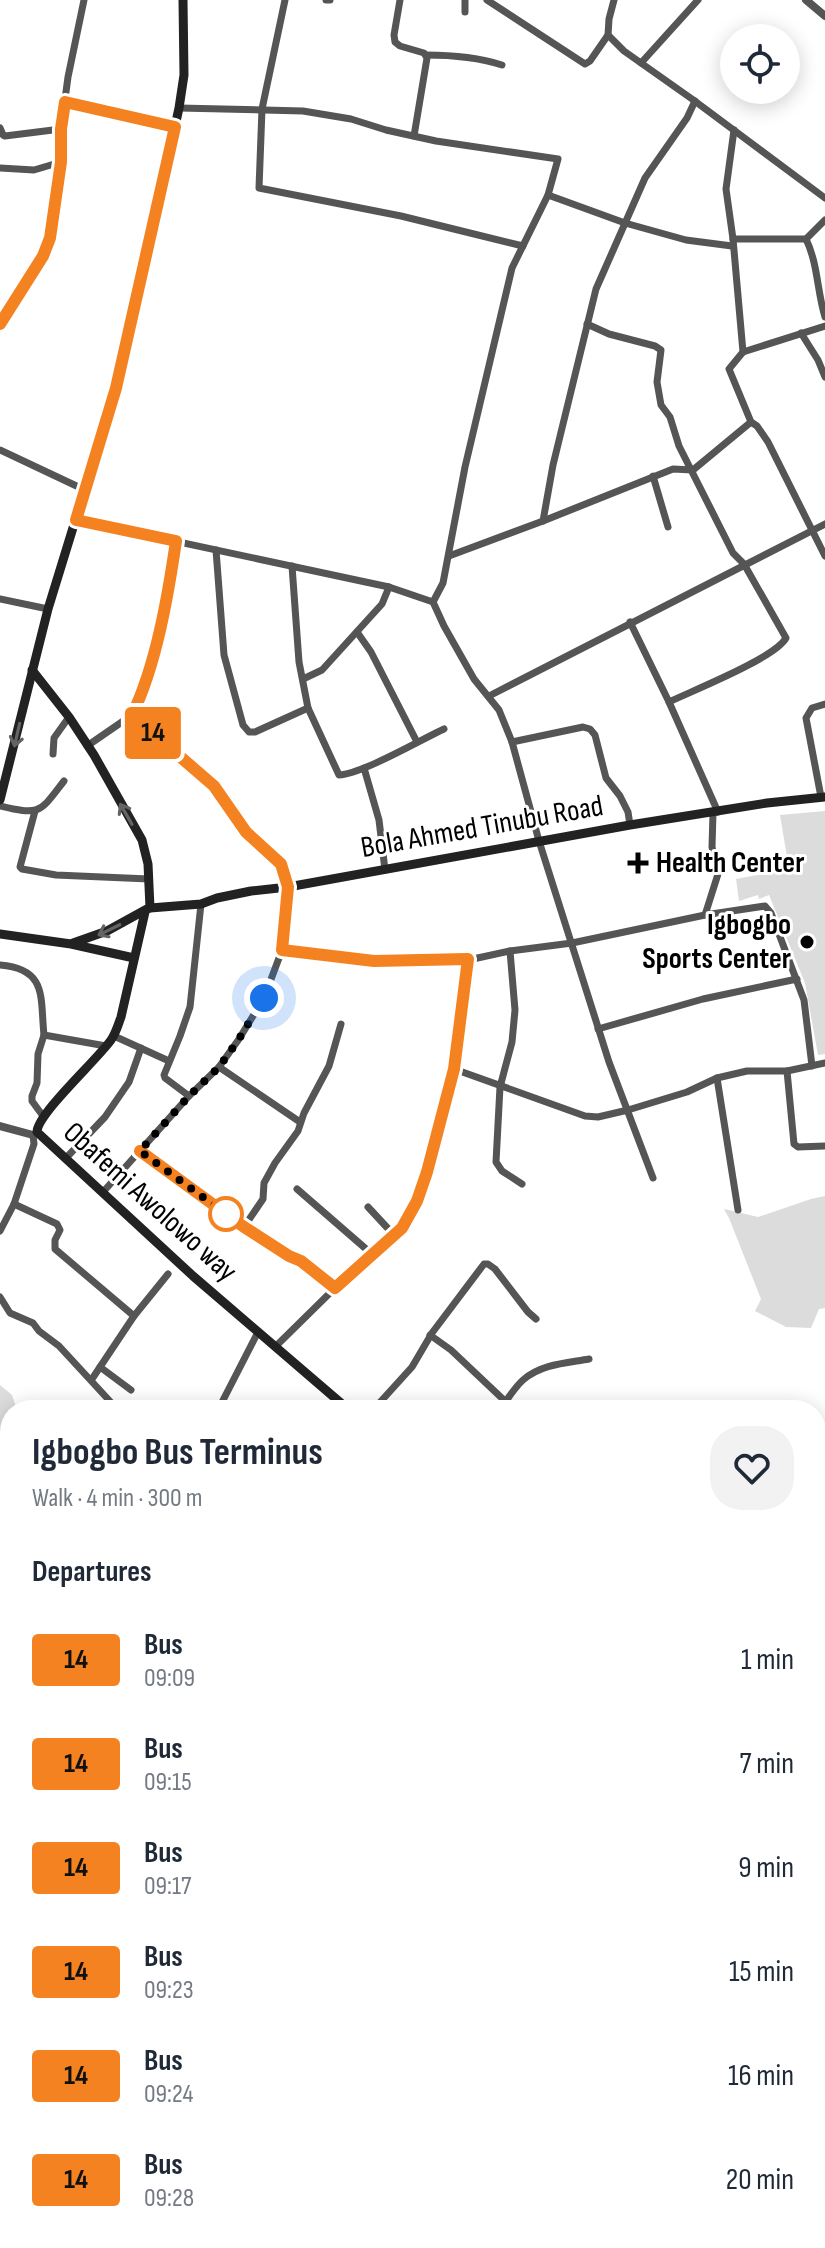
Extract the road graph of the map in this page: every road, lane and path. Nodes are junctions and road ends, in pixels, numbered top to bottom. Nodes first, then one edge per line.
1 (84, 0) edge
2 (183, 0) edge
3 (285, 0) edge
4 (400, 0) edge
5 (465, 0) edge
6 (487, 0) edge
7 (614, 0) edge
8 (698, 0) edge
9 (809, 1) edge
10 (465, 12) dead end
11 (825, 16) edge
12 (608, 35) junction
13 (426, 55) junction
14 (641, 63) junction
15 (502, 65) dead end
16 (695, 101) junction
17 (65, 102) junction
18 (179, 108) junction
19 (262, 109) junction
20 (175, 127) junction
21 (0, 128) edge
22 (61, 129) junction
23 (734, 130) junction
24 (414, 136) junction
25 (61, 162) junction
26 (0, 168) edge
27 (548, 195) junction
28 (825, 198) edge
29 (825, 220) edge
30 (625, 223) junction
31 (806, 239) junction
32 (733, 242) junction
33 (523, 246) junction
34 (825, 317) edge
35 (0, 324) edge
36 (587, 324) junction
37 (825, 326) edge
38 (801, 333) junction
39 (743, 352) junction
40 (825, 377) edge
41 (751, 422) junction
42 (0, 450) edge
43 (693, 470) junction
44 (653, 476) junction
45 (85, 490) junction
46 (76, 520) junction
47 (543, 521) junction
48 (825, 524) edge
49 (668, 527) dead end
50 (812, 531) junction
51 (176, 541) junction
52 (216, 550) junction
53 (449, 556) junction
54 (825, 556) edge
55 (744, 564) junction
56 (292, 566) junction
57 (389, 587) junction
58 (0, 599) edge
59 (433, 602) junction
60 (48, 609) junction
61 (630, 622) junction
62 (357, 632) junction
63 (32, 670) junction
64 (303, 679) junction
65 (489, 696) junction
66 (669, 702) junction
67 (825, 704) edge
68 (308, 708) junction
69 (132, 715) junction
70 (69, 717) junction
71 (444, 729) dead end
72 (417, 742) junction
73 (512, 742) junction
74 (87, 746) junction
75 (53, 754) dead end
76 (364, 768) junction
77 (64, 781) dead end
78 (823, 797) edge
79 (0, 800) edge
80 (0, 806) edge
81 (35, 811) junction
82 (715, 812) junction
83 (630, 825) junction
84 (539, 841) junction
85 (385, 870) junction
86 (149, 883) junction
87 (288, 887) junction
88 (201, 904) junction
89 (147, 910) junction
90 (705, 915) junction
91 (0, 934) edge
92 (572, 943) junction
93 (71, 944) junction
94 (282, 950) junction
95 (510, 951) junction
96 (134, 958) junction
97 (468, 959) junction
98 (0, 965) edge
99 (797, 979) junction
100 (341, 1024) dead end
101 (598, 1029) junction
102 (44, 1035) junction
103 (114, 1036) junction
104 (106, 1046) junction
105 (141, 1048) junction
106 (169, 1061) junction
107 (825, 1063) edge
108 (812, 1066) junction
109 (219, 1067) junction
110 (454, 1069) junction
111 (787, 1071) junction
112 (717, 1078) junction
113 (500, 1087) junction
114 (189, 1096) junction
115 (628, 1110) junction
116 (43, 1116) junction
117 (300, 1122) junction
118 (0, 1126) edge
119 (36, 1134) junction
120 (825, 1146) edge
121 (140, 1151) junction
122 (66, 1158) junction
123 (653, 1178) dead end
124 (522, 1184) dead end
125 (297, 1189) dead end
126 (103, 1192) junction
127 (14, 1204) junction
128 (368, 1207) dead end
129 (738, 1210) dead end
130 (244, 1227) junction
131 (0, 1231) edge
132 (394, 1235) junction
133 (373, 1255) junction
134 (168, 1274) dead end
135 (335, 1288) junction
136 (0, 1297) edge
137 (134, 1316) junction
138 (536, 1319) dead end
139 (258, 1332) junction
140 (430, 1335) junction
141 (275, 1347) junction
142 (589, 1359) dead end
143 (100, 1367) junction
144 (92, 1379) junction
145 (131, 1390) dead end
146 (110, 1400) edge
147 (223, 1400) edge
148 (337, 1400) edge
149 (382, 1400) edge
150 (503, 1400) edge
151 (508, 1400) edge

1 - 17 street
2 - 18 main road
3 - 19 street
4 - 13 street
5 - 10 street
6 - 12 street
7 - 12 street
8 - 14 street
9 - 11 street
12 - 14 street
13 - 15 street
13 - 24 street
14 - 16 street
16 - 23 street
16 - 30 street
17 - 20 street
17 - 22 street
18 - 19 street
18 - 20 main road
19 - 24 street
19 - 33 street
20 - 45 main road
21 - 22 street
22 - 25 street
23 - 28 street
23 - 32 street
24 - 27 street
25 - 26 street
25 - 35 street
27 - 30 street
27 - 33 street
29 - 31 street
30 - 32 street
30 - 36 street
31 - 32 street
31 - 34 street
32 - 39 street
33 - 53 street
36 - 43 street
36 - 47 street
37 - 38 street
38 - 39 street
38 - 40 street
39 - 41 street
41 - 43 street
41 - 50 street
42 - 45 street
43 - 44 street
43 - 55 street
44 - 47 street
44 - 49 street
45 - 46 main road
46 - 51 street
46 - 60 main road
47 - 53 street
48 - 50 street
50 - 54 street
50 - 55 street
51 - 52 street
51 - 69 street
52 - 56 street
52 - 68 street
53 - 59 street
55 - 61 street
55 - 66 street
56 - 57 street
56 - 64 street
57 - 59 street
57 - 62 street
58 - 60 street
59 - 65 street
60 - 63 main road
61 - 65 street
61 - 66 street
62 - 64 street
62 - 72 street
63 - 70 main road, Obafemi Awolowo way
63 -> 79 main road
64 - 68 street
65 - 73 street
66 - 82 street
67 - 78 street
68 - 76 street
69 - 74 street
69 - 87 street
70 - 74 main road, Obafemi Awolowo way
70 - 75 street
71 - 72 street
72 - 76 street
73 - 83 street
73 - 84 street
86 -> 74 main road, Obafemi Awolowo way
76 - 85 street
77 - 81 street
78 - 82 main road, Bola Ahmed Tinubu Road
80 - 81 street
81 - 86 street
82 - 83 main road, Bola Ahmed Tinubu Road
82 - 90 street
83 - 84 main road, Bola Ahmed Tinubu Road
84 - 85 main road, Bola Ahmed Tinubu Road
84 - 92 street
85 - 87 main road, Bola Ahmed Tinubu Road
86 - 89 main road, Obafemi Awolowo way
87 - 88 main road, Bola Ahmed Tinubu Road
87 - 94 street
88 - 89 main road, Bola Ahmed Tinubu Road
88 - 106 street
89 -> 93 main road
89 - 96 main road, Obafemi Awolowo way
90 - 92 street
90 - 99 street
91 - 93 main road
92 - 95 street
92 - 101 street
93 - 96 main road
94 - 97 street
94 - 109 street
95 - 97 street
95 - 113 street
96 - 103 main road, Obafemi Awolowo way
97 - 110 street
98 - 102 street
99 - 101 street
99 - 108 street
100 - 117 street
101 - 115 street
102 - 104 street
102 - 116 street
103 - 104 main road, Obafemi Awolowo way
103 - 105 street
104 - 116 main road, Obafemi Awolowo way
105 - 106 street
105 - 122 street
106 - 114 street
107 - 108 street
108 - 111 street
109 - 114 street
109 - 117 street
110 - 113 street
110 - 132 street
111 - 112 street
111 - 120 street
112 - 115 street
112 - 129 street
113 - 115 street
113 - 124 street
114 - 121 street
115 - 123 street
116 - 119 main road, Obafemi Awolowo way
117 - 130 street
118 - 119 street
119 - 122 main road, Obafemi Awolowo way
119 - 127 street
121 - 126 street
121 - 130 street
122 - 126 main road, Obafemi Awolowo way
125 - 133 street
126 - 139 main road, Obafemi Awolowo way
127 - 131 street
127 - 137 street
128 - 132 street
130 - 135 street
132 - 133 street
133 - 135 street
134 - 137 street
135 - 141 street
136 - 144 street
137 - 143 street
138 - 140 street
139 - 141 main road, Obafemi Awolowo way
139 - 147 street
140 - 149 street
140 - 150 street
141 - 148 main road, Obafemi Awolowo way
142 - 151 street
143 - 144 street
143 - 145 street
144 - 146 street

